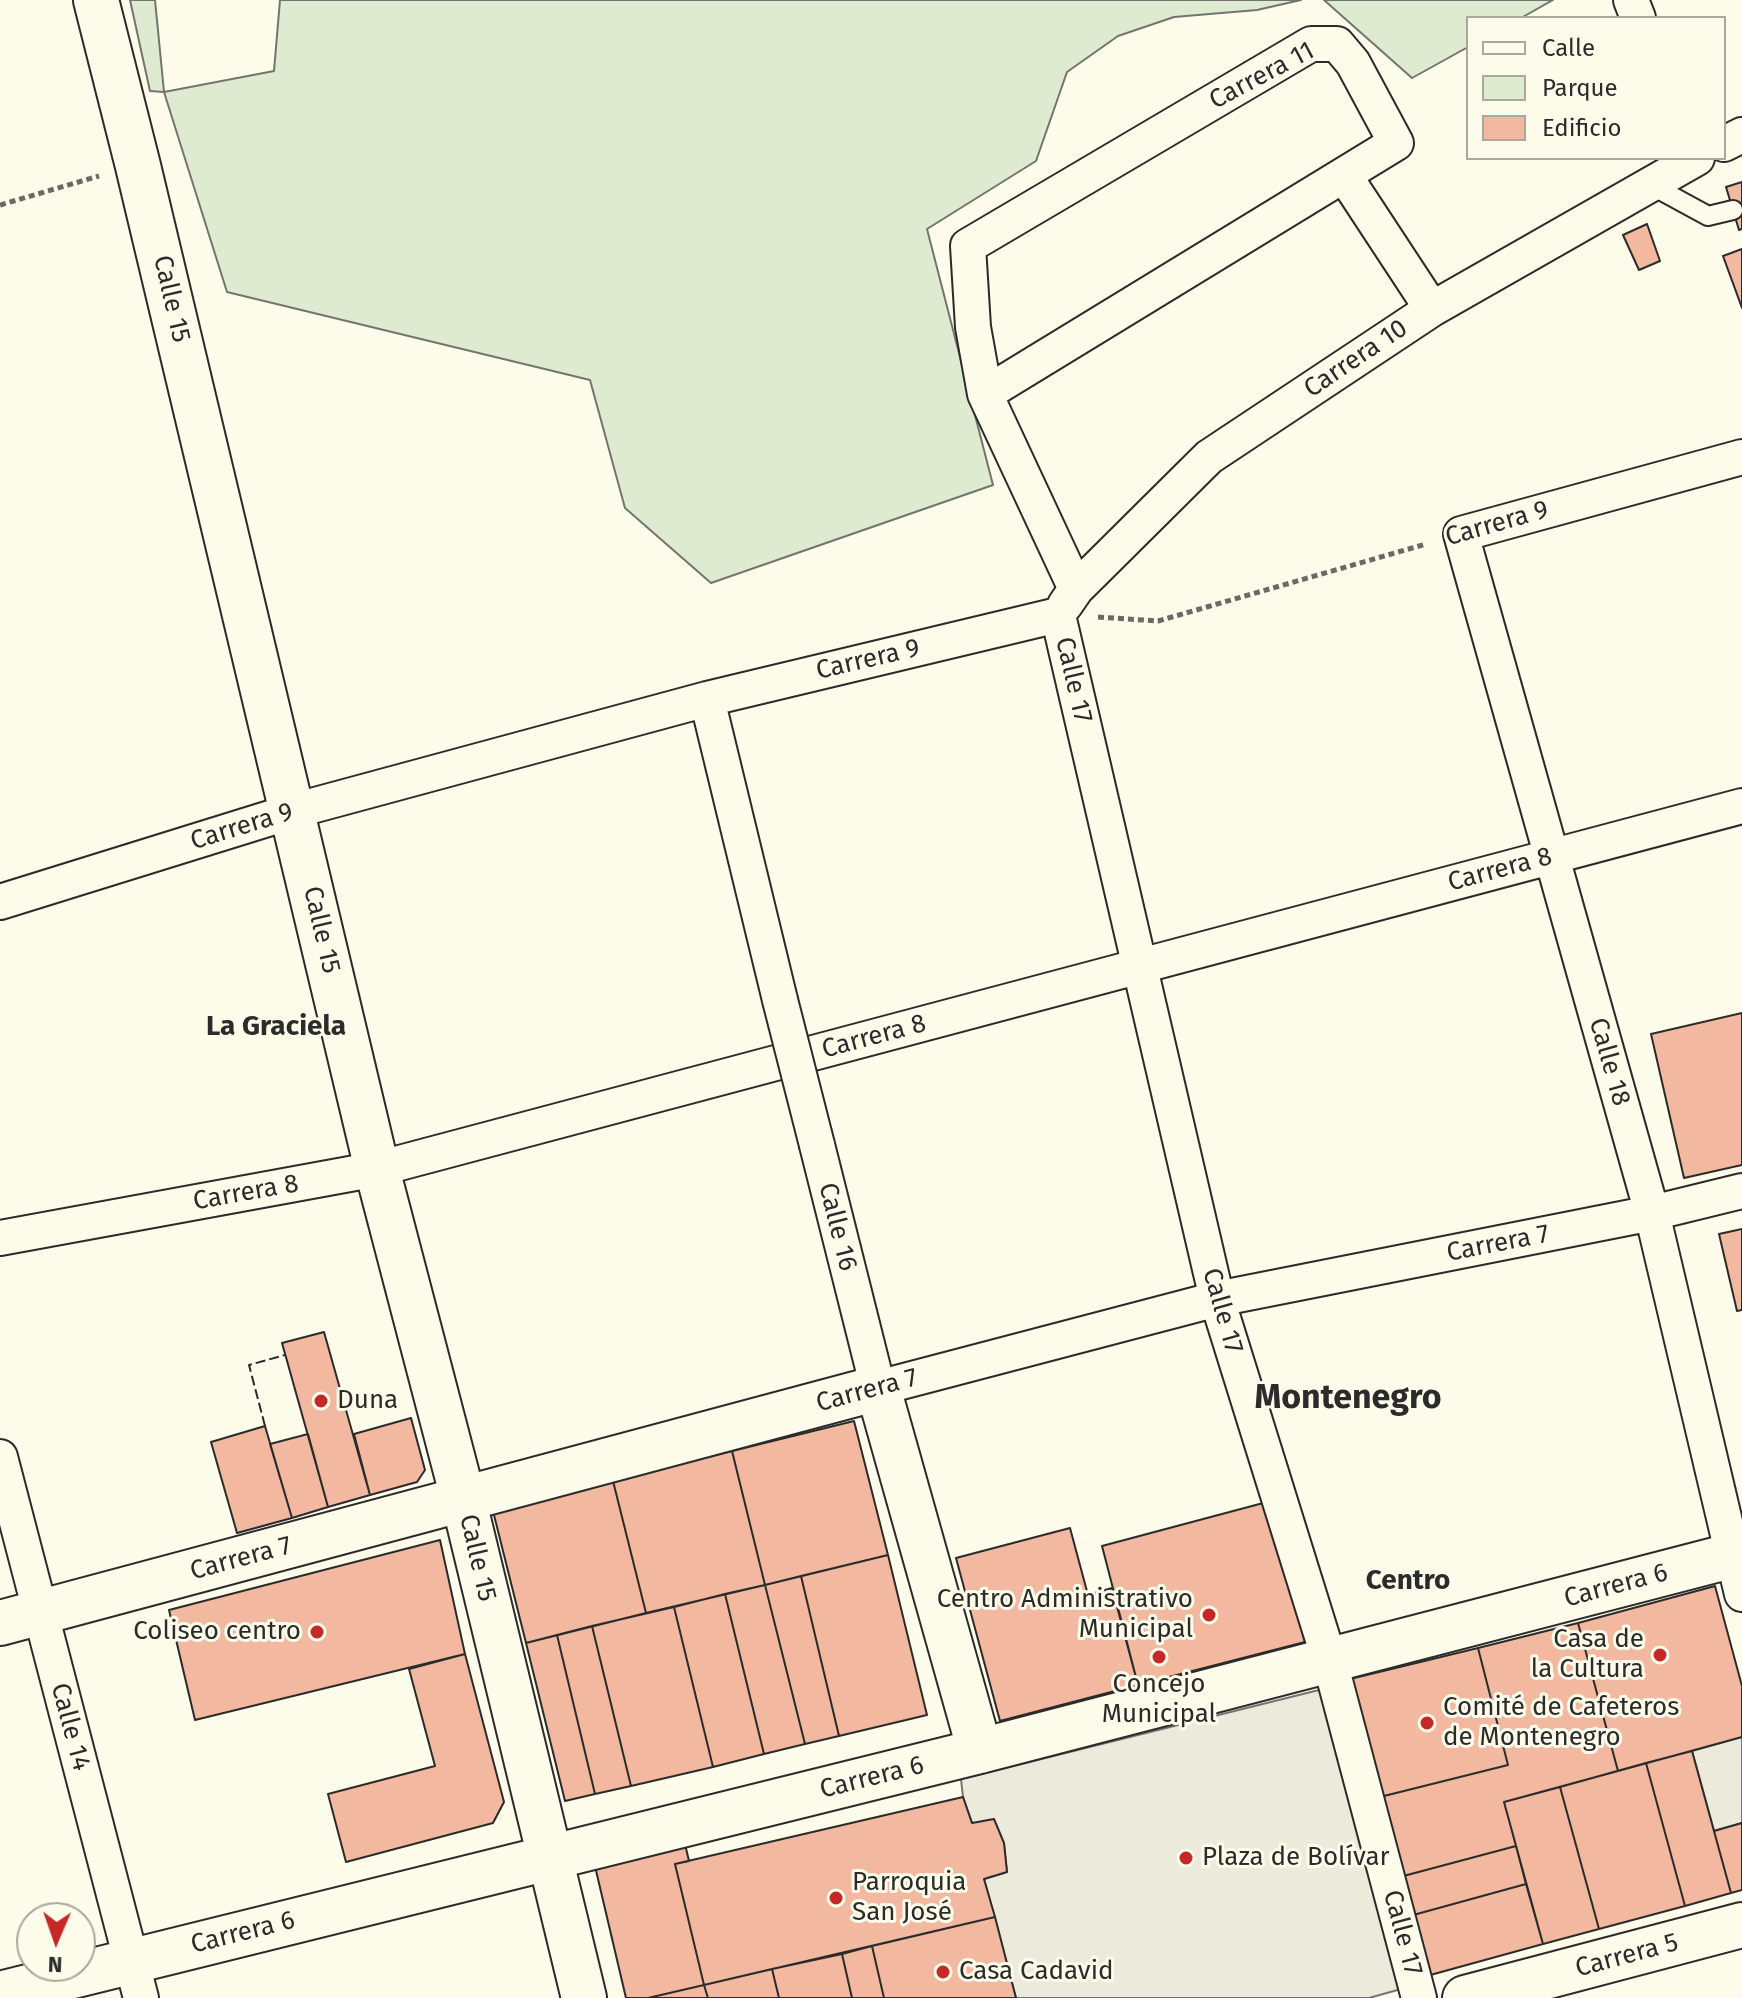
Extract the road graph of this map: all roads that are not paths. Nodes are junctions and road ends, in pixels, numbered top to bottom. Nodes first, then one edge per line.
1 (96, 0) edge
2 (1676, 167) edge
3 (1344, 175) junction
4 (1733, 210) dead end
5 (1432, 309) junction
6 (985, 394) junction
7 (1742, 457) edge
8 (1461, 534) joint
9 (1067, 602) junction
10 (707, 699) junction
11 (1742, 806) edge
12 (293, 811) junction
13 (1551, 856) junction
14 (0, 902) edge
15 (1139, 967) junction
16 (377, 1169) junction
17 (1742, 1191) edge
18 (1652, 1213) junction
19 (0, 1238) edge
20 (1217, 1299) junction
21 (878, 1388) junction
22 (0, 1457) edge
23 (463, 1498) junction
24 (1739, 1567) edge
25 (20, 1618) edge
26 (1330, 1662) junction
27 (980, 1751) junction
28 (549, 1857) junction
29 (1742, 1925) edge
30 (137, 1980) edge
31 (0, 1994) edge
32 (584, 1998) edge
33 (1419, 1998) edge
34 (1465, 1998) edge

1 - 12 street, Calle 15
2 - 4 lane
2 - 5 street, Carrera 10
3 - 5 street
3 - 6 street, Carrera 11
3 - 6 street, Carrera 11
5 - 9 street, Carrera 10
6 - 9 street, Carrera 11
7 - 8 street, Carrera 9
8 - 13 street, Calle 18
9 - 10 street, Carrera 9
9 - 15 street, Calle 17
10 - 12 street, Carrera 9
10 - 21 street, Calle 16, bridge
11 - 13 street, Carrera 8
12 - 14 street, Carrera 9
12 - 16 street, Calle 15
13 - 15 street, Carrera 8
13 - 18 street, Calle 18
15 - 16 street, Carrera 8
15 - 20 street, Calle 17
16 - 19 street, Carrera 8
16 - 23 street, Calle 15
17 - 18 street, Carrera 7
18 - 20 street, Carrera 7
18 - 24 street, Calle 18
20 - 21 street, Carrera 7
20 - 26 street, Calle 17
21 - 23 street, Carrera 7
21 - 27 street, Calle 16
22 - 25 street, Calle 14
23 - 25 street, Carrera 7
23 - 28 street, Calle 15
24 - 26 street, Carrera 6
25 - 30 street, Calle 14
26 - 27 street, Carrera 6
26 - 33 street, Calle 17
27 - 28 street, Carrera 6
28 - 30 street, Carrera 6
28 - 32 street, Calle 15
29 - 34 street, Carrera 5
30 - 31 street, Carrera 6

